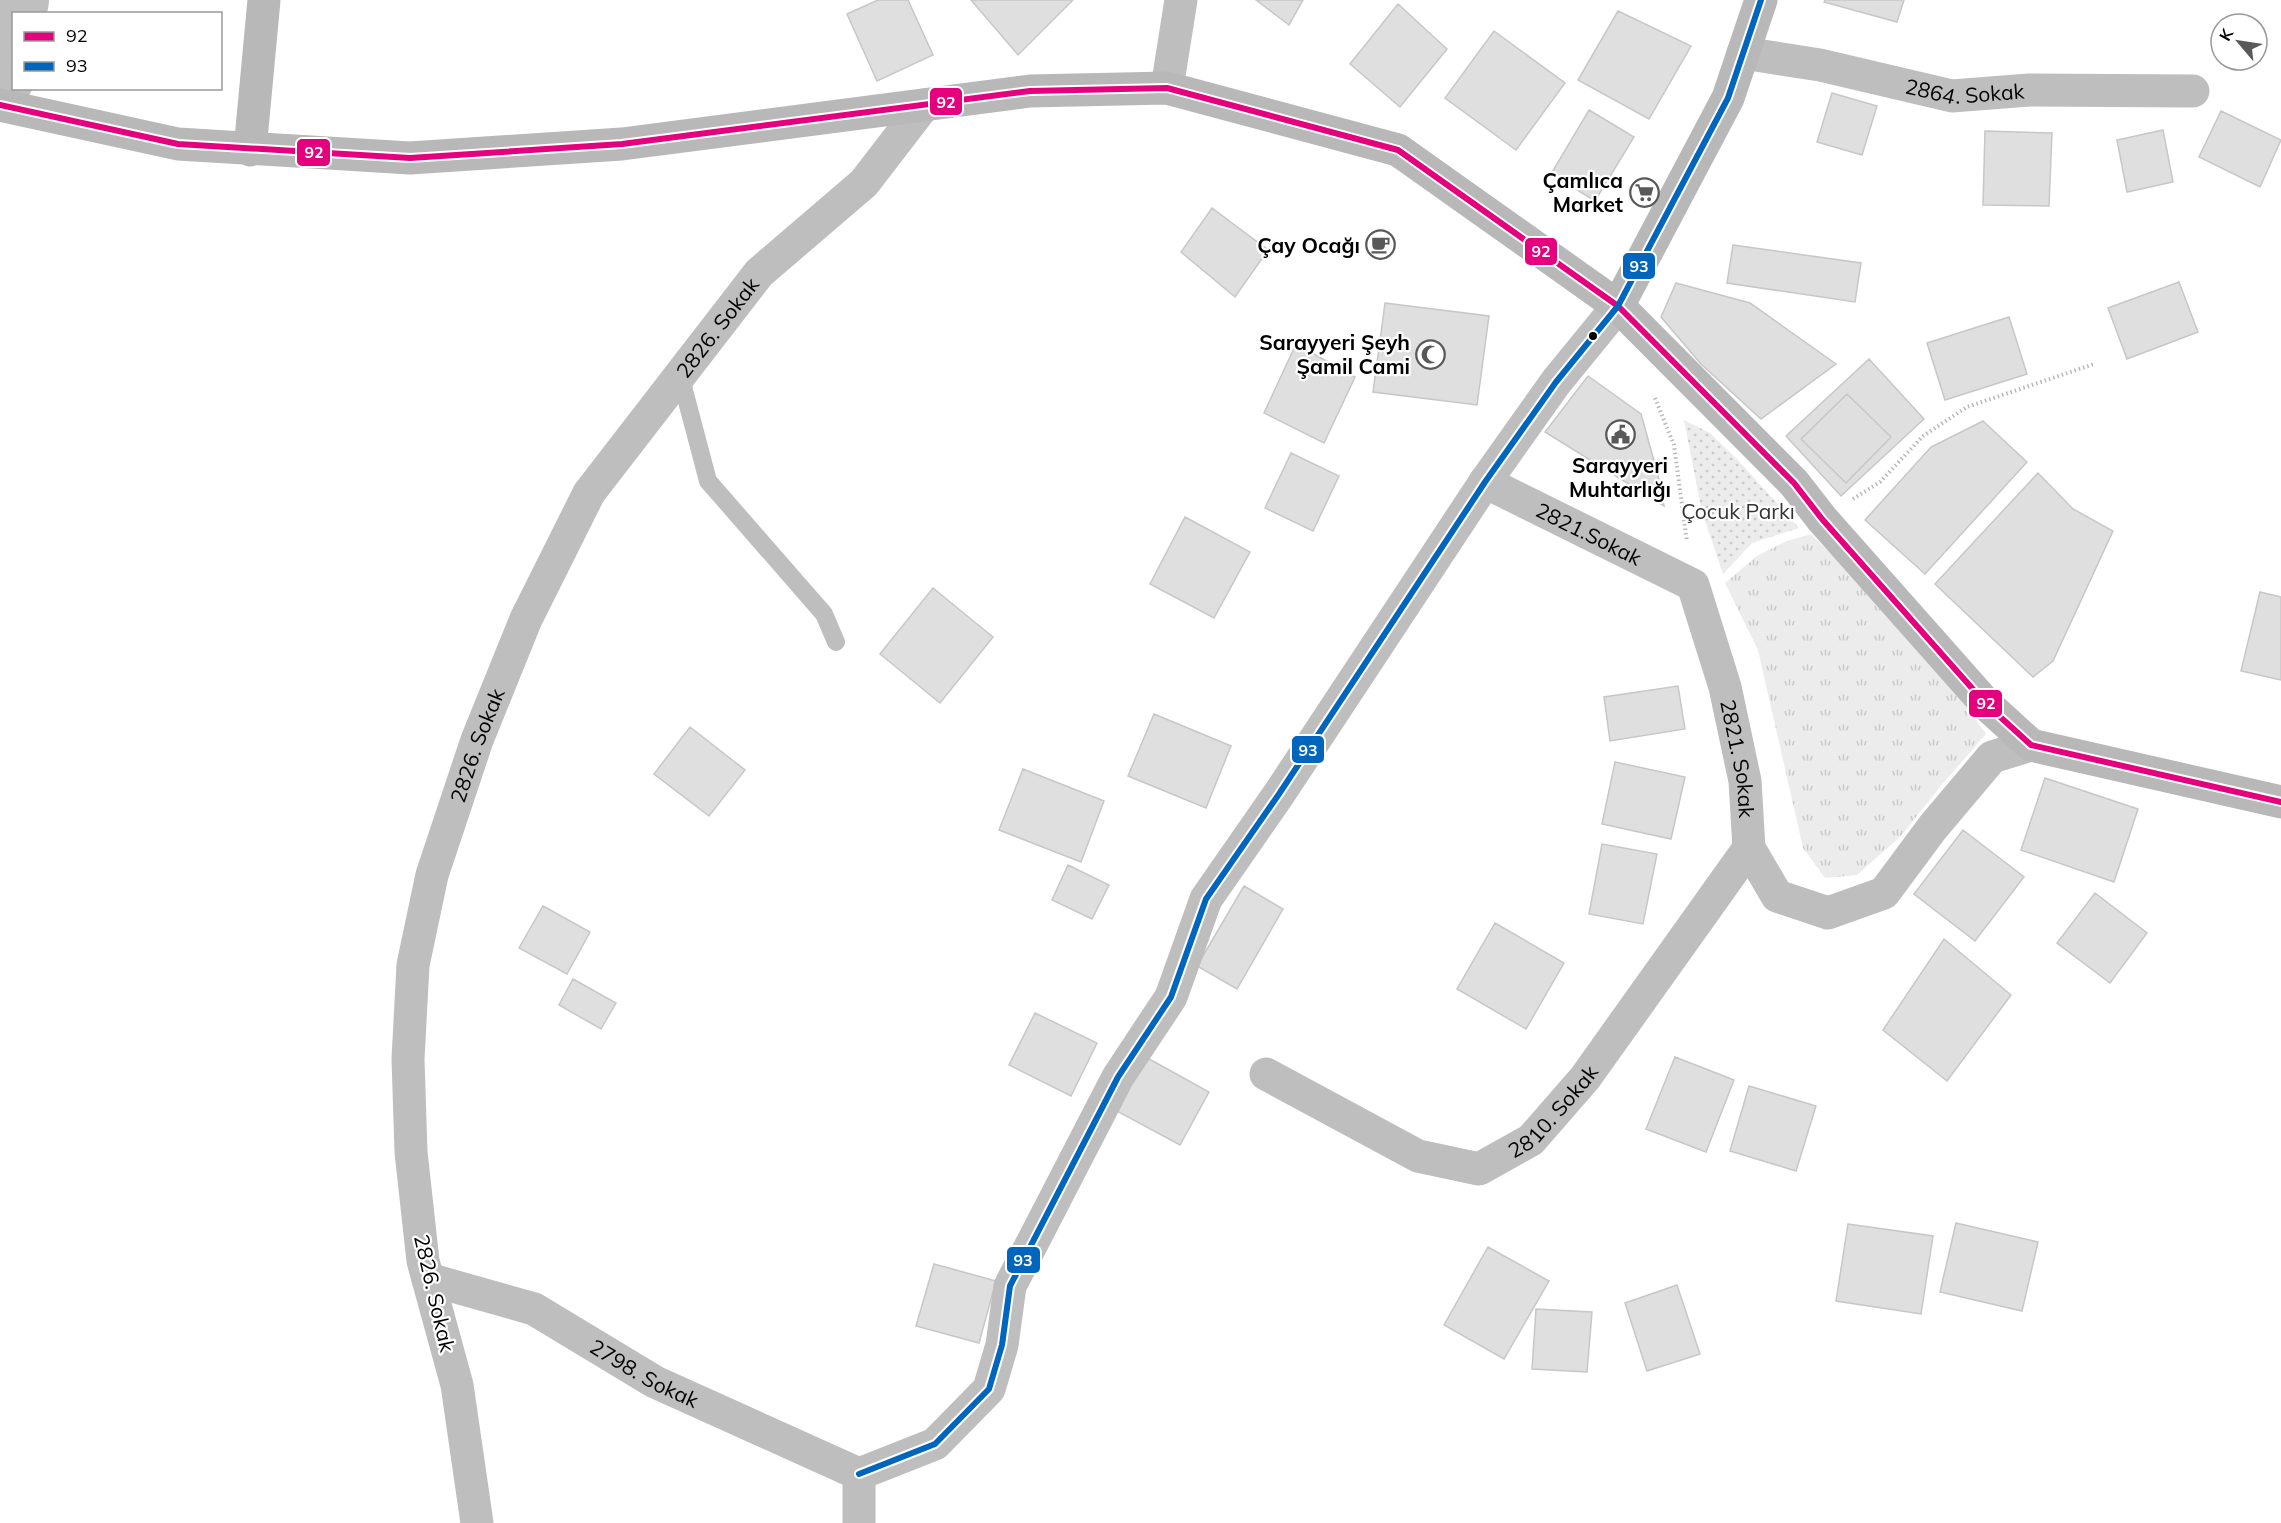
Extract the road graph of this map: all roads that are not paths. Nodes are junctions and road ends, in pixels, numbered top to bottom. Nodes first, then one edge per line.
1 (264, 0) edge
2 (1180, 0) edge
3 (1761, 0) edge
4 (1743, 53) junction
5 (1167, 88) junction
6 (2193, 91) dead end
7 (0, 105) edge
8 (924, 105) junction
9 (250, 150) junction
10 (1618, 306) junction
11 (680, 375) junction
12 (1485, 482) junction
13 (1693, 585) joint
14 (836, 642) dead end
15 (2031, 745) junction
16 (2281, 802) edge
17 (1749, 849) junction
18 (1266, 1074) dead end
19 (428, 1279) junction
20 (859, 1474) junction
21 (477, 1523) edge
22 (859, 1523) edge

1 - 9 street
2 - 5 street
3 - 4 street
4 - 6 street, 2864. Sokak
4 - 10 street
5 - 8 street
5 - 10 street
7 - 9 street
8 - 9 street
8 - 11 street, 2826. Sokak
10 - 12 street
10 - 15 street
11 - 14 lane
11 - 19 street, 2826. Sokak
12 - 13 street, 2821.Sokak
12 - 20 street
13 - 17 street, 2821. Sokak
15 - 16 street
15 - 17 street, 2821. Sokak
17 - 18 street, 2810. Sokak
19 - 20 street, 2798. Sokak
19 - 21 street, 2826. Sokak
20 - 22 street

